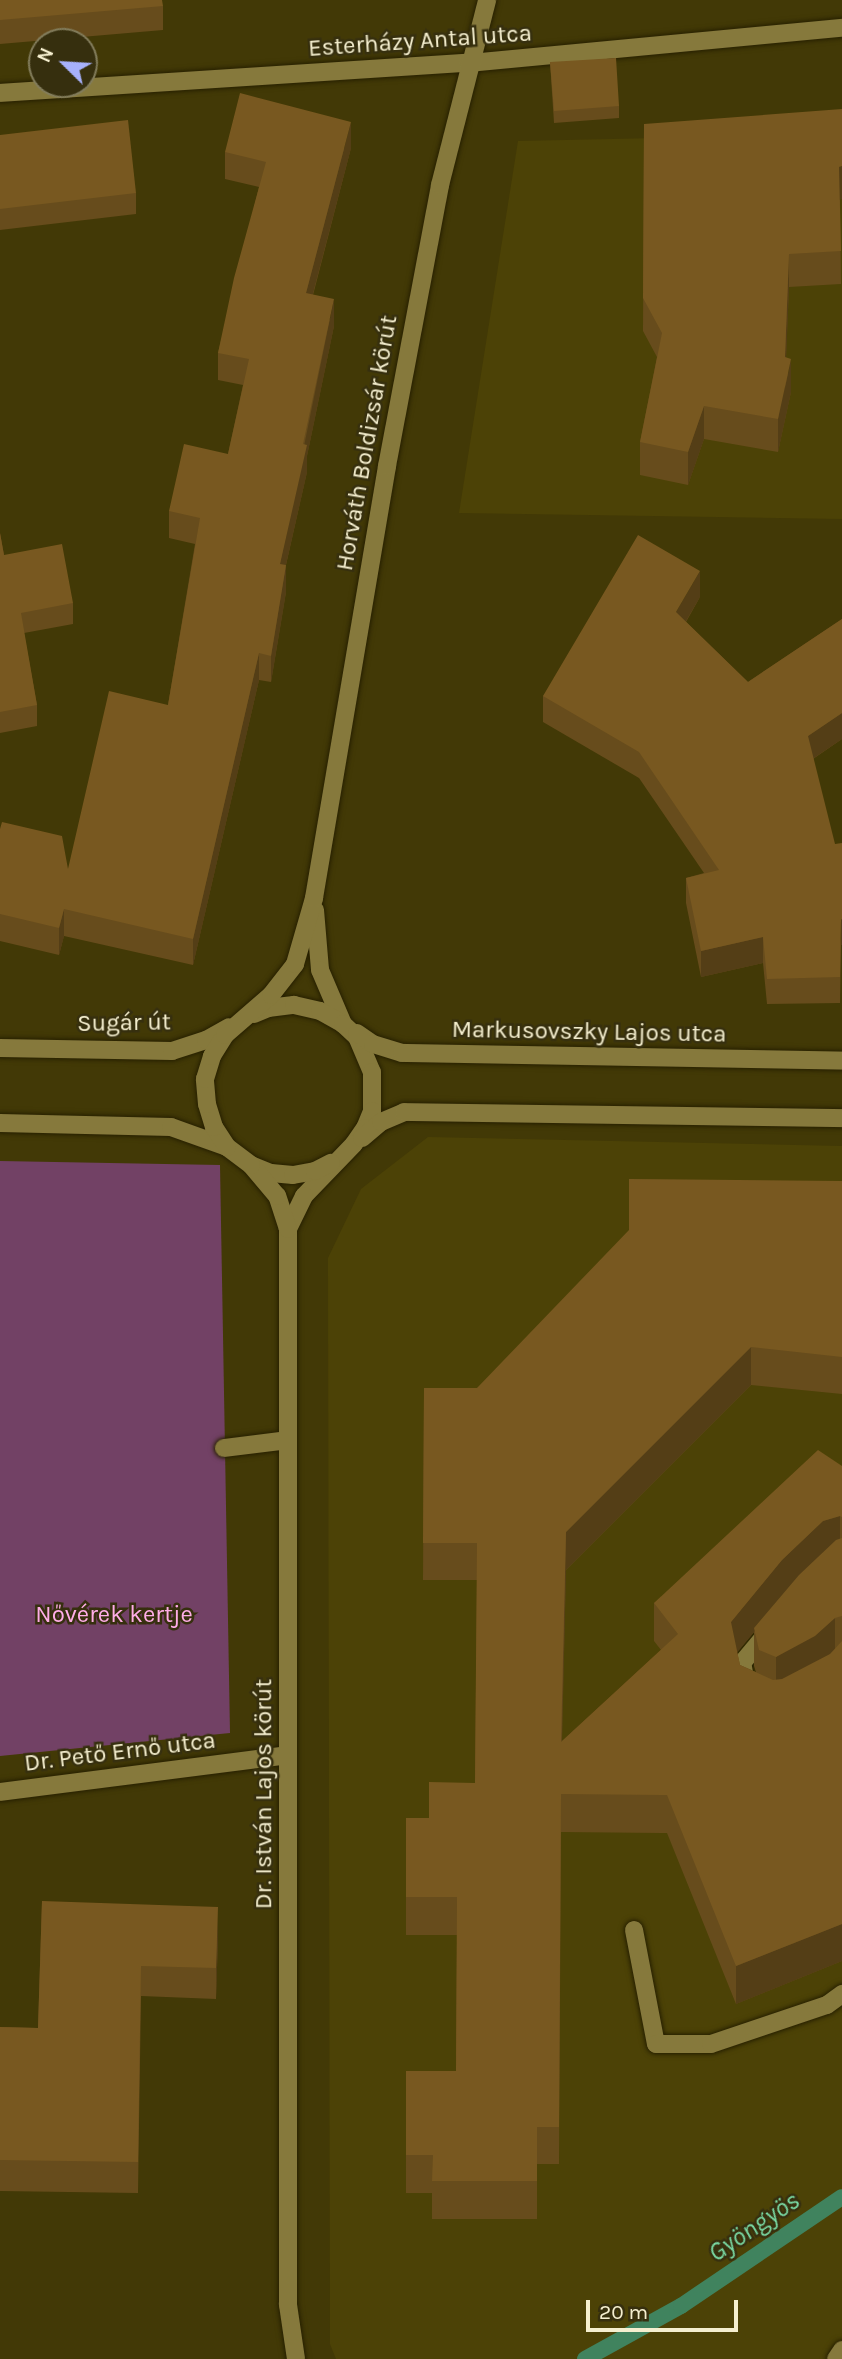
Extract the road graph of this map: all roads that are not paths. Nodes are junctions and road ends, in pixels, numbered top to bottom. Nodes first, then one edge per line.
1 (487, 0) edge
2 (842, 28) edge
3 (469, 63) junction
4 (0, 93) edge
5 (314, 898) junction
6 (243, 1019) junction
7 (343, 1024) junction
8 (0, 1048) edge
9 (842, 1061) edge
10 (842, 1118) edge
11 (0, 1123) edge
12 (354, 1144) junction
13 (227, 1147) junction
14 (334, 1162) junction
15 (251, 1165) junction
16 (288, 1229) junction
17 (288, 1440) junction
18 (225, 1448) dead end
19 (783, 1614) edge
20 (758, 1700) edge
21 (288, 1755) junction
22 (0, 1792) edge
23 (634, 1930) dead end
24 (842, 1994) edge
25 (842, 2350) edge
26 (296, 2359) edge
27 (836, 2359) edge

1 - 3 street, Horváth Boldizsár körút
2 - 3 street, Esterházy Antal utca
3 - 4 street, Esterházy Antal utca
3 - 5 street, Horváth Boldizsár körút
5 - 6 street, Dr. István Lajos körút
5 - 7 street, Dr. István Lajos körút
6 - 7 street, Dr. István Lajos körút
6 - 8 street, Sugár út
6 - 13 street, Dr. István Lajos körút
7 - 9 street, Markusovszky Lajos utca
7 - 12 street, Dr. István Lajos körút
10 - 12 street
11 - 13 street
12 - 14 street, Dr. István Lajos körút
13 - 15 street, Dr. István Lajos körút
14 - 15 street, Dr. István Lajos körút
14 - 16 street, Dr. István Lajos körút
15 - 16 street, Dr. István Lajos körút
16 - 17 street, Dr. István Lajos körút
17 - 18 street
17 - 21 street, Dr. István Lajos körút
19 - 20 street
21 - 22 street, Dr. Pető Ernő utca
21 - 26 street, Dr. István Lajos körút
23 - 24 street
25 - 27 street

